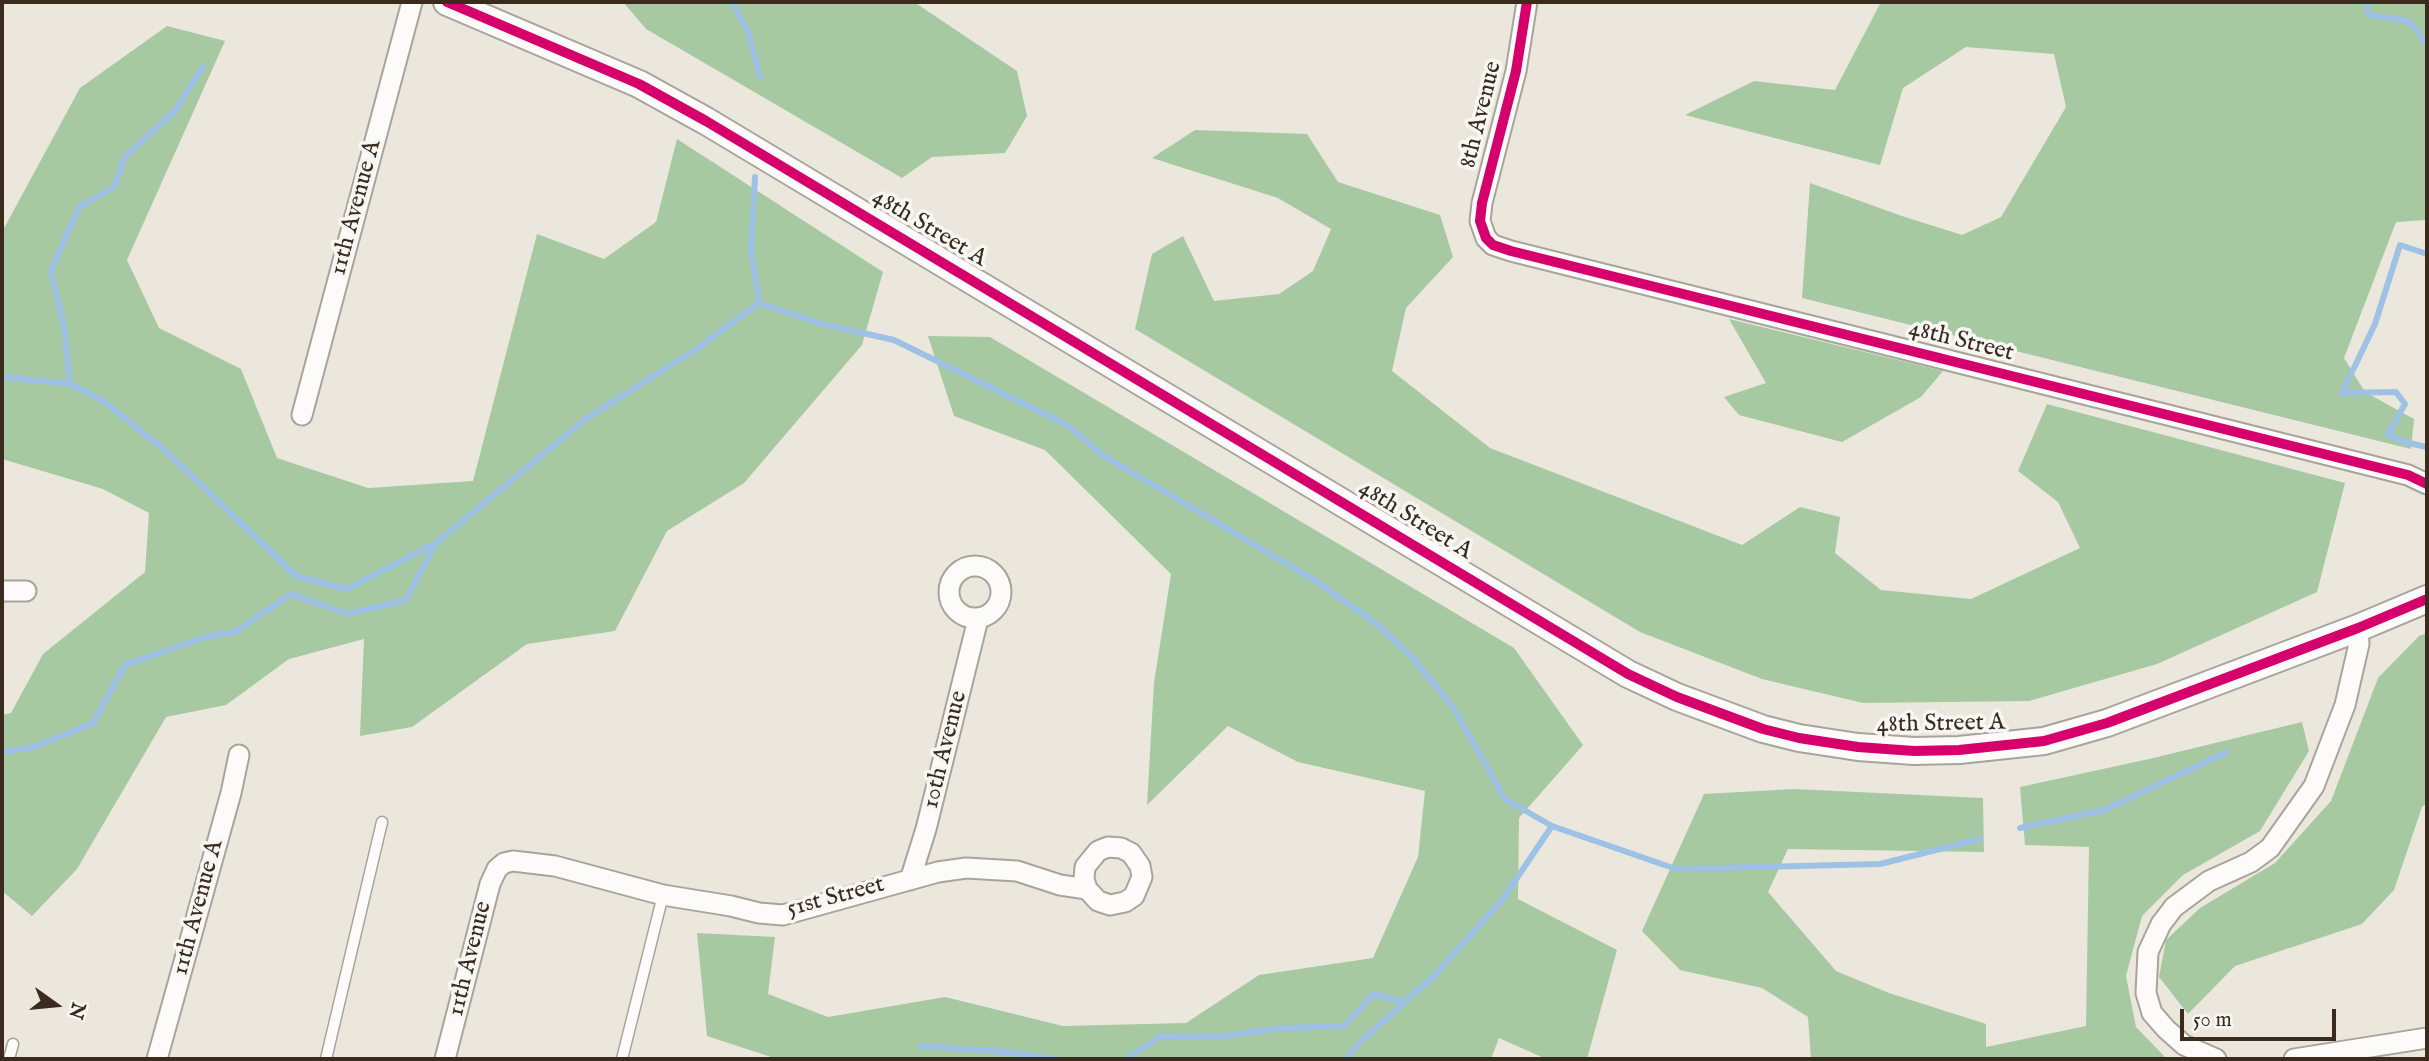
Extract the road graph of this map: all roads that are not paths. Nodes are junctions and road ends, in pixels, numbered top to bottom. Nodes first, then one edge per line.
1 (412, 2) edge
2 (447, 2) edge
3 (1527, 2) edge
4 (1486, 238) joint
5 (302, 415) dead end
6 (2427, 484) edge
7 (2, 590) edge
8 (26, 591) dead end
9 (2427, 599) edge
10 (978, 619) dead end
11 (2358, 628) junction
12 (239, 755) dead end
13 (382, 822) dead end
14 (504, 863) joint
15 (910, 880) junction
16 (1087, 889) dead end
17 (663, 895) junction
18 (2427, 1038) edge
19 (13, 1044) dead end
20 (9, 1059) edge
21 (157, 1059) edge
22 (326, 1059) edge
23 (445, 1059) edge
24 (622, 1059) edge
25 (2216, 1059) edge
26 (2294, 1059) edge

1 - 5 street, 11th Avenue A
2 - 11 street, 48th Street A
3 - 4 street, 8th Avenue
4 - 6 street, 48th Street
7 - 8 street
9 - 11 street, 48th Street A
10 - 15 street, 10th Avenue
11 - 25 street
12 - 21 street, 11th Avenue A
13 - 22 lane
14 - 17 street, 51st Street
14 - 23 street, 11th Avenue
15 - 16 street, 51st Street
15 - 17 street, 51st Street
17 - 24 lane
18 - 26 street
19 - 20 lane

